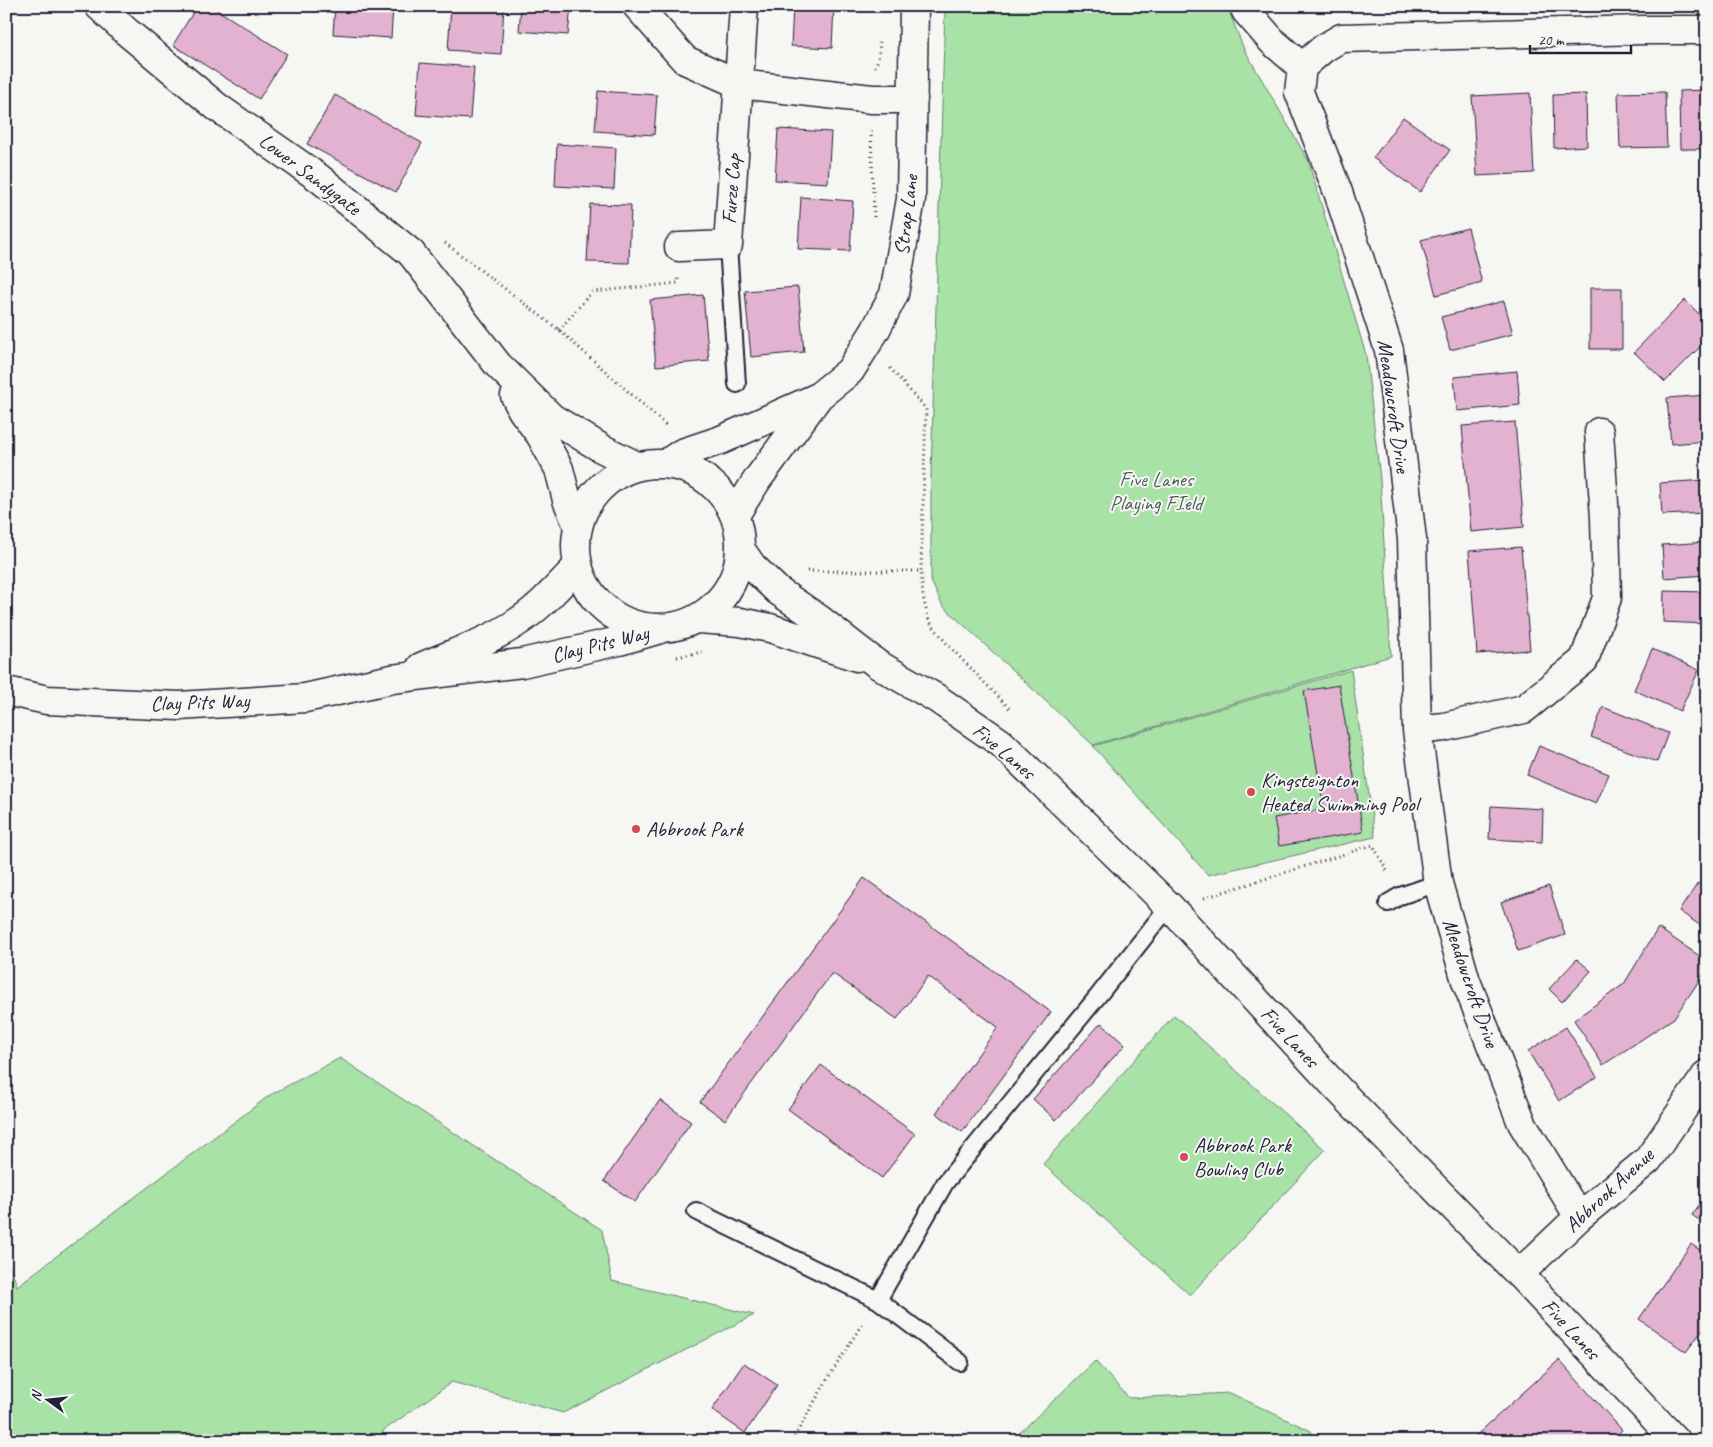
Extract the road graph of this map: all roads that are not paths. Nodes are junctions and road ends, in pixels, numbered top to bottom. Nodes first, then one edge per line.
1 (99, 6) edge
2 (637, 6) edge
3 (744, 6) edge
4 (914, 6) edge
5 (1244, 6) edge
6 (1707, 30) edge
7 (1302, 67) junction
8 (739, 84) junction
9 (913, 99) junction
10 (728, 245) junction
11 (678, 247) road end
12 (498, 365) junction
13 (737, 384) dead end
14 (819, 396) junction
15 (1599, 432) dead end
16 (667, 464) junction
17 (637, 466) junction
18 (735, 515) junction
19 (578, 526) junction
20 (741, 550) junction
21 (578, 566) junction
22 (698, 619) junction
23 (660, 629) junction
24 (877, 664) junction
25 (392, 679) junction
26 (6, 691) edge
27 (1417, 730) junction
28 (1438, 883) junction
29 (1394, 899) road end
30 (1169, 906) junction
31 (1707, 1074) edge
32 (696, 1212) dead end
33 (1579, 1217) junction
34 (1519, 1274) junction
35 (878, 1300) junction
36 (960, 1362) dead end
37 (1676, 1441) edge

1 - 12 street, Lower Sandygate
2 - 8 street
3 - 8 street, Furze Cap
4 - 9 street, Strap Lane
5 - 7 street
6 - 7 street
7 - 27 street, Meadowcroft Drive
8 - 9 street
8 - 10 street, Furze Cap
9 - 14 street, Strap Lane
10 - 11 street, Furze Cap
10 - 13 lane
12 - 17 street, Lower Sandygate
12 - 19 street, Lower Sandygate
14 - 16 street, Strap Lane
14 - 18 street, Strap Lane
15 - 27 street
16 - 17 street
16 - 18 street
17 - 19 street
18 - 20 street
19 - 21 street
20 - 22 street
20 - 24 street, Five Lanes
21 - 23 street
21 - 25 street, Clay Pits Way
22 - 23 street
22 - 24 street, Five Lanes
23 - 25 street, Clay Pits Way
24 - 30 street, Five Lanes
25 - 26 street, Clay Pits Way
27 - 28 street, Meadowcroft Drive
28 - 29 lane
28 - 33 street, Meadowcroft Drive
30 - 34 street, Five Lanes
30 - 35 lane
31 - 33 street, Abbrook Avenue
32 - 35 lane
33 - 34 street, Abbrook Avenue
34 - 37 street, Five Lanes
35 - 36 lane

